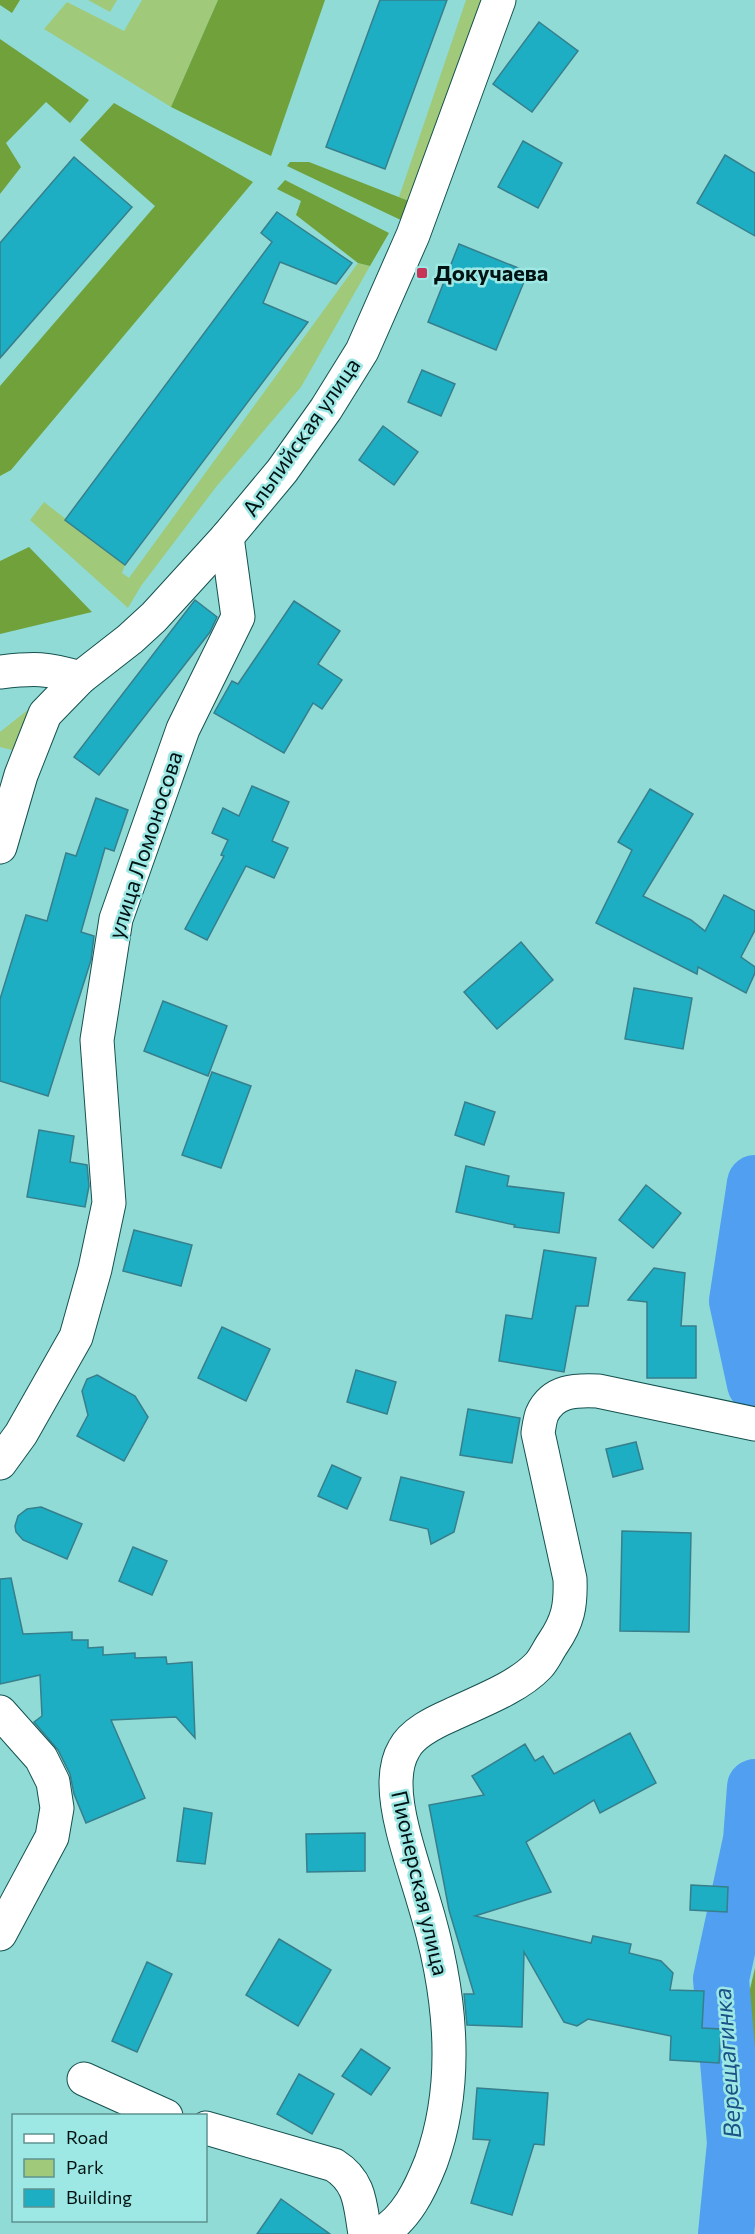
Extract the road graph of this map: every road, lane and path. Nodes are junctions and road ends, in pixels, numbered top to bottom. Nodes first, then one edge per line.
1 (499, 0) edge
2 (228, 537) junction
3 (0, 672) edge
4 (81, 678) junction
5 (0, 847) edge
6 (755, 1425) edge
7 (0, 1463) edge
8 (0, 1712) edge
9 (0, 1934) edge
10 (84, 2079) dead end
11 (164, 2114) edge
12 (207, 2128) edge
13 (365, 2234) edge
14 (380, 2234) edge

1 - 2 street, Альпийская улица
2 - 4 street, Альпийская улица
2 - 7 street, улица Ломоносова
3 - 4 street
4 - 5 street, Альпийская улица
6 - 14 street, Пионерская улица
8 - 9 street
10 - 11 street
12 - 13 street

